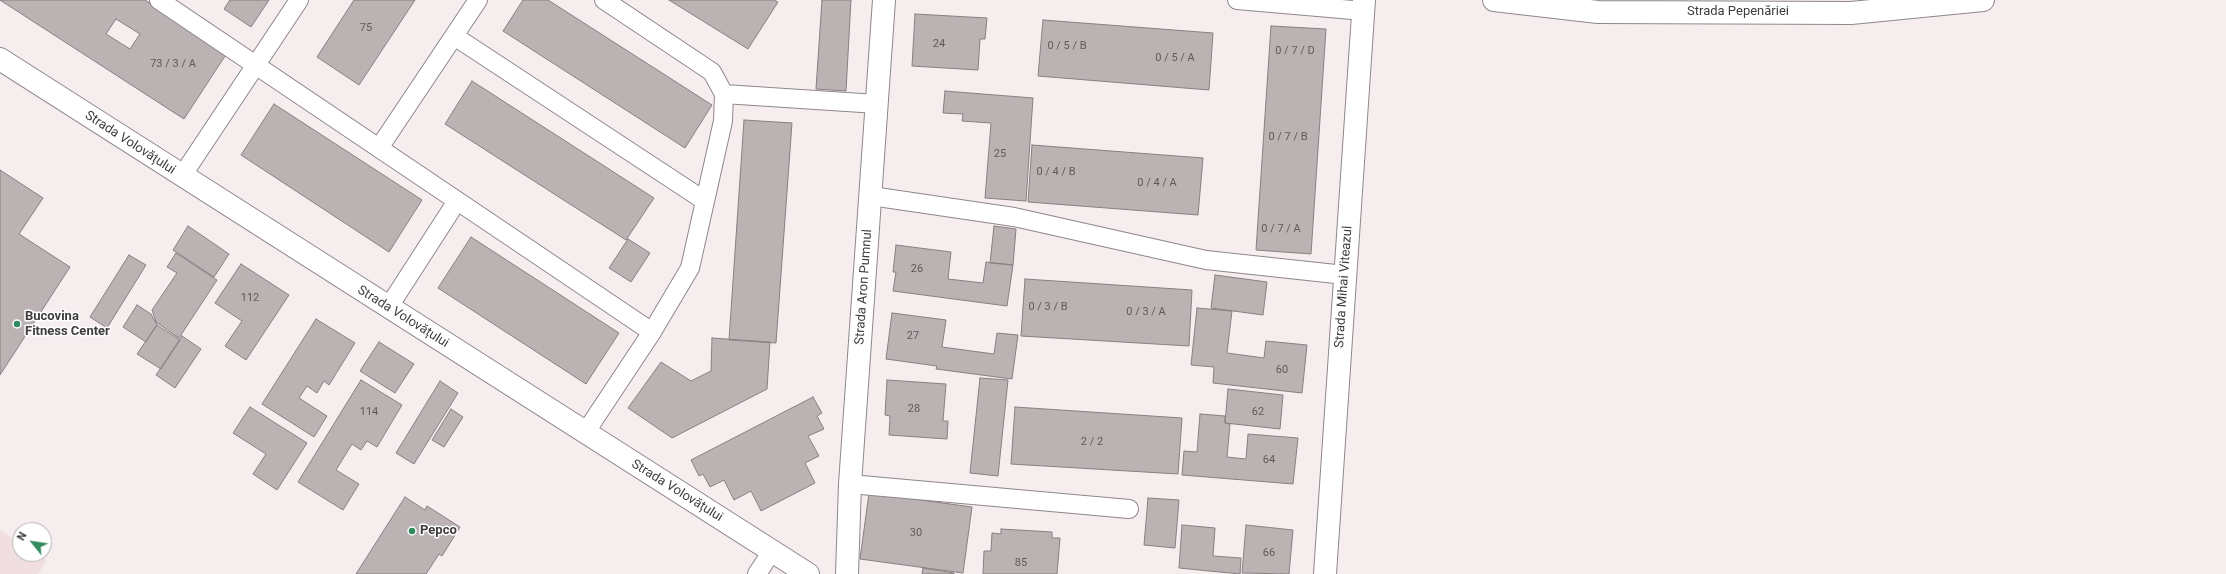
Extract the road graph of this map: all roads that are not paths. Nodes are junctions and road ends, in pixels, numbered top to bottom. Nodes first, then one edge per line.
1 (159, 0) edge
2 (299, 0) edge
3 (478, 0) edge
4 (604, 0) edge
5 (884, 0) edge
6 (1238, 0) edge
7 (1494, 0) edge
8 (1983, 0) edge
9 (1364, 5) edge
10 (454, 36) junction
11 (0, 59) edge
12 (256, 65) junction
13 (724, 94) junction
14 (877, 104) junction
15 (379, 148) junction
16 (182, 176) junction
17 (870, 196) junction
18 (457, 201) junction
19 (705, 201) junction
20 (1345, 275) junction
21 (388, 308) junction
22 (652, 332) junction
23 (585, 432) junction
24 (850, 484) junction
25 (1129, 508) dead end
26 (772, 551) junction
27 (757, 574) edge
28 (808, 574) edge
29 (847, 574) edge
30 (1325, 574) edge

1 - 12 lane
2 - 12 lane
3 - 10 lane
4 - 13 lane
5 - 14 street, Strada Aron Pumnul
6 - 9 lane
7 - 8 street, Strada Pepenăriei
9 - 20 street, Strada Mihai Viteazul
10 - 15 lane
10 - 19 lane
11 - 16 street, Strada Volovățului
12 - 15 lane
12 - 16 lane
13 - 14 lane
13 - 19 lane
14 - 17 street, Strada Aron Pumnul
15 - 18 lane
16 - 21 street, Strada Volovățului
17 - 20 lane
17 - 24 street, Strada Aron Pumnul
18 - 21 lane
18 - 22 lane
19 - 22 lane
20 - 30 street, Strada Mihai Viteazul
21 - 23 street, Strada Volovățului
22 - 23 lane
23 - 26 street, Strada Volovățului
24 - 25 lane
24 - 29 street, Strada Aron Pumnul
26 - 27 lane
26 - 28 street, Strada Volovățului

